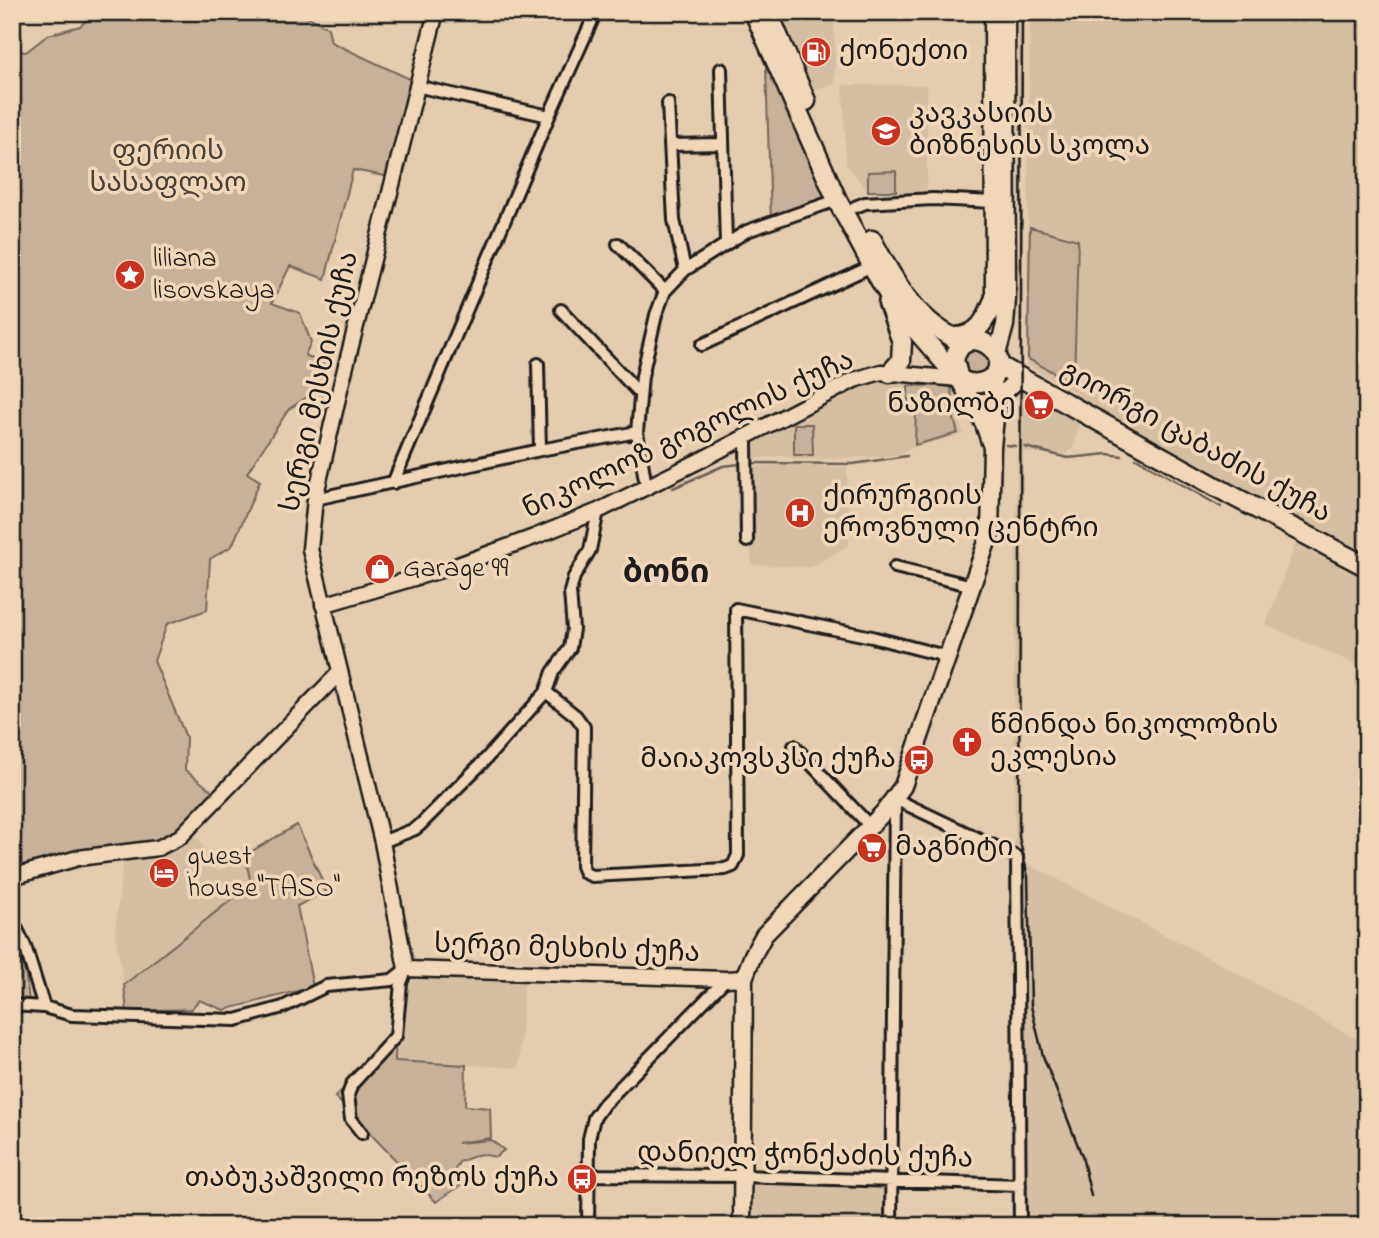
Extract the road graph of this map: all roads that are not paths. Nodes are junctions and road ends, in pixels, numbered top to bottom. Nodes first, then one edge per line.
1 (436, 12) edge
2 (596, 12) edge
3 (754, 12) edge
4 (768, 12) edge
5 (993, 12) edge
6 (1006, 12) edge
7 (721, 69) dead end
8 (416, 86) junction
9 (668, 103) dead end
10 (549, 116) junction
11 (723, 144) junction
12 (670, 145) junction
13 (837, 200) junction
14 (993, 202) junction
15 (855, 207) junction
16 (726, 243) junction
17 (618, 244) dead end
18 (685, 270) junction
19 (876, 273) junction
20 (665, 291) junction
21 (993, 302) junction
22 (561, 310) dead end
23 (988, 324) junction
24 (1005, 325) junction
25 (959, 339) junction
26 (702, 345) dead end
27 (932, 350) junction
28 (538, 364) dead end
29 (995, 366) junction
30 (890, 373) junction
31 (1020, 377) junction
32 (959, 379) junction
33 (640, 394) junction
34 (997, 399) junction
35 (637, 432) junction
36 (746, 436) junction
37 (992, 447) junction
38 (540, 450) junction
39 (393, 483) junction
40 (646, 486) junction
41 (314, 499) junction
42 (598, 511) junction
43 (747, 541) dead end
44 (895, 567) dead end
45 (1367, 567) edge
46 (973, 586) junction
47 (323, 606) junction
48 (949, 657) junction
49 (339, 673) junction
50 (547, 692) junction
51 (794, 746) dead end
52 (895, 799) junction
53 (870, 826) junction
54 (382, 842) junction
55 (12, 877) edge
56 (12, 919) edge
57 (406, 969) junction
58 (744, 978) junction
59 (726, 979) junction
60 (12, 1005) edge
61 (44, 1007) junction
62 (362, 1133) dead end
63 (589, 1175) junction
64 (742, 1176) junction
65 (892, 1181) junction
66 (1020, 1185) junction
67 (588, 1226) edge
68 (742, 1226) edge
69 (891, 1226) edge
70 (1020, 1226) edge

1 - 8 street, სერგი მესხის ქუჩა
2 - 10 street
3 - 13 main road
4 - 15 main road, გიორგი ცაბაძის ქუჩა
5 - 14 main road
6 - 24 main road
7 - 11 street
8 - 10 street
8 - 41 street, სერგი მესხის ქუჩა
9 - 12 street
10 - 39 street
11 - 12 street
11 - 16 street
12 - 18 street
13 - 16 street
13 - 19 main road
14 - 15 street
14 - 21 main road
15 - 25 main road, გიორგი ცაბაძის ქუჩა
16 - 18 street
17 - 20 street
18 - 20 street
19 - 26 street
19 - 27 main road
19 - 30 main road
20 - 33 street
21 - 23 main road
21 - 25 main road
22 - 33 street
23 - 24 main road
23 - 25 main road
24 - 29 main road
25 - 27 main road
25 - 29 main road, გიორგი ცაბაძის ქუჩა
25 - 32 main road
27 - 32 main road
28 - 38 street
29 - 31 main road, გიორგი ცაბაძის ქუჩა
29 - 32 main road
29 - 34 main road
30 - 32 street, ნიკოლოზ გოგოლის ქუჩა
30 - 36 street, ნიკოლოზ გოგოლის ქუჩა
31 - 34 main road
31 - 45 main road, გიორგი ცაბაძის ქუჩა
32 - 37 main road
33 - 35 street
34 - 37 main road
35 - 38 street
35 - 40 street
36 - 40 street, ნიკოლოზ გოგოლის ქუჩა
36 - 43 street
37 - 46 main road
38 - 39 street
39 - 41 street
40 - 42 street, ნიკოლოზ გოგოლის ქუჩა
41 - 47 street, სერგი მესხის ქუჩა
42 - 47 street, ნიკოლოზ გოგოლის ქუჩა
42 - 50 street
44 - 46 street
46 - 48 main road
47 - 49 street, სერგი მესხის ქუჩა
48 - 50 street
48 - 52 main road
49 - 54 street, სერგი მესხის ქუჩა
49 - 55 street
50 - 54 street
51 - 53 street
52 - 53 main road
52 - 65 street
52 - 66 street
53 - 58 main road
54 - 57 street, სერგი მესხის ქუჩა
56 - 61 street
57 - 59 street, სერგი მესხის ქუჩა
57 - 61 street
57 - 62 street, სერგი მესხის ქუჩა
58 - 59 street
58 - 64 main road
59 - 63 street
60 - 61 street
63 - 64 street, დანიელ ჭონქაძის ქუჩა
63 - 67 street
64 - 65 street, დანიელ ჭონქაძის ქუჩა
64 - 68 main road
65 - 66 street, დანიელ ჭონქაძის ქუჩა
65 - 69 street
66 - 70 street

